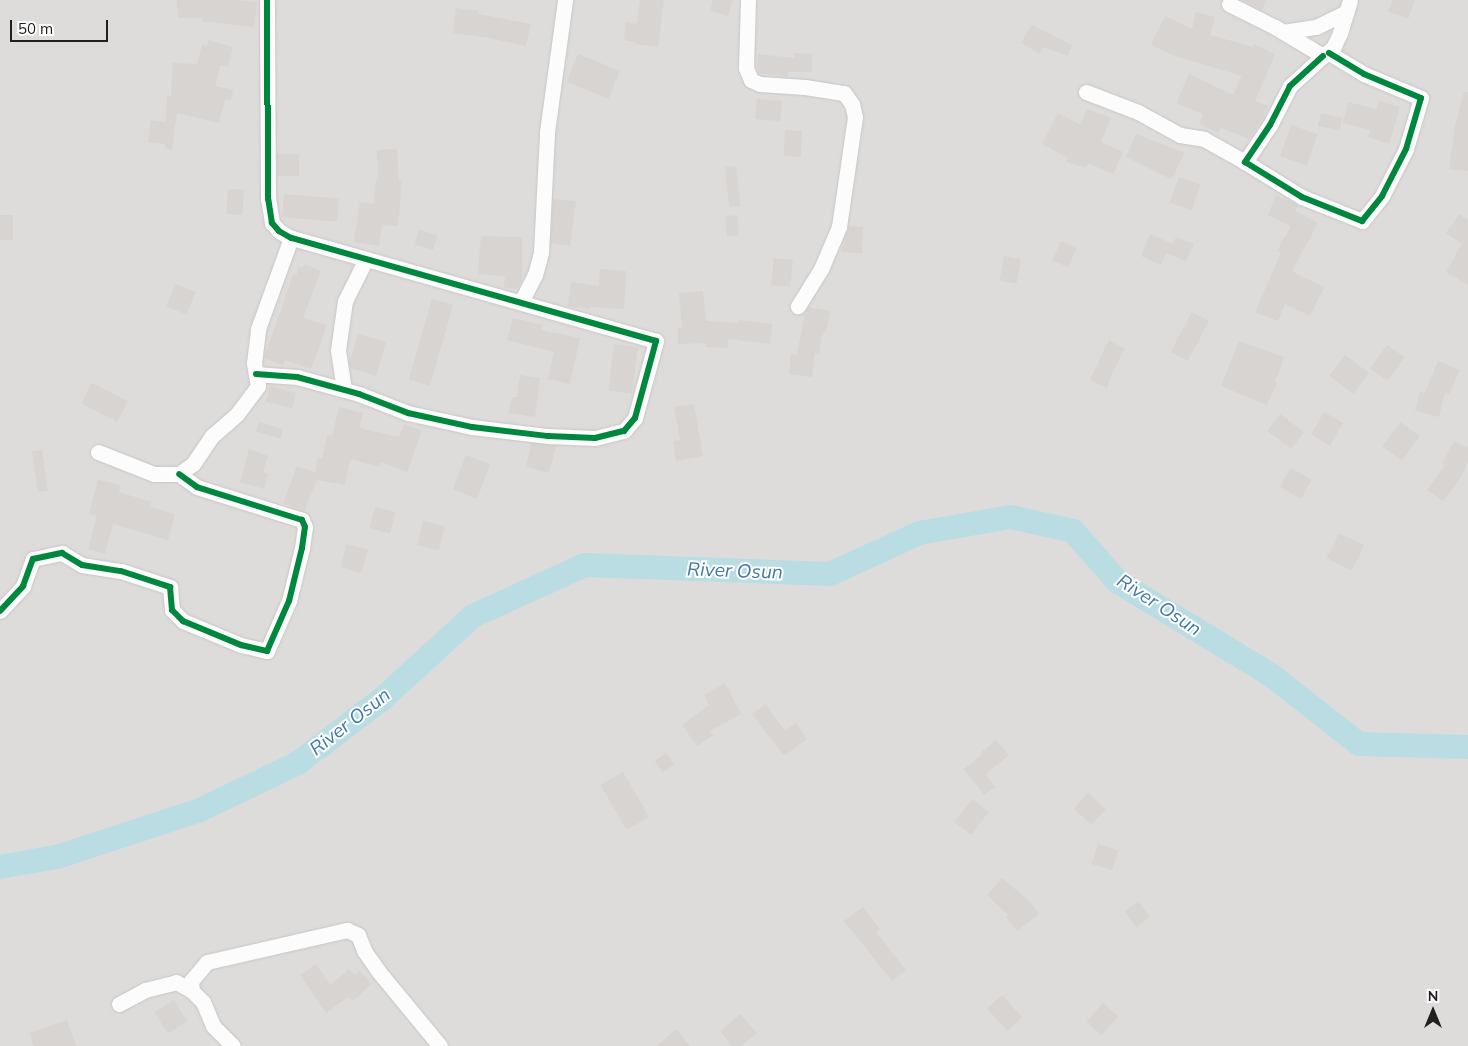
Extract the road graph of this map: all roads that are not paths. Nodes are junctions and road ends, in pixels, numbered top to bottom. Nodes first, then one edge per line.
1 (267, 0) edge
2 (564, 0) edge
3 (748, 0) edge
4 (1229, 4) dead end
5 (1349, 6) edge
6 (1283, 32) junction
7 (1326, 54) junction
8 (1086, 92) dead end
9 (1245, 162) junction
10 (291, 238) junction
11 (366, 259) junction
12 (521, 302) junction
13 (798, 306) dead end
14 (256, 374) junction
15 (344, 390) junction
16 (98, 452) dead end
17 (179, 474) junction
18 (0, 612) edge
19 (192, 991) junction
20 (119, 1004) dead end
21 (233, 1046) edge
22 (440, 1046) edge

1 - 10 street
2 - 12 street
3 - 13 street
4 - 6 street
5 - 6 street
5 - 7 street
6 - 7 street
7 - 9 street
7 - 9 street
8 - 9 street
10 - 11 street
10 - 14 street
11 - 12 street
11 - 15 street
12 - 15 street
14 - 15 street
14 - 17 street
16 - 17 street
17 - 18 street
19 - 20 street
19 - 21 street
19 - 22 street

